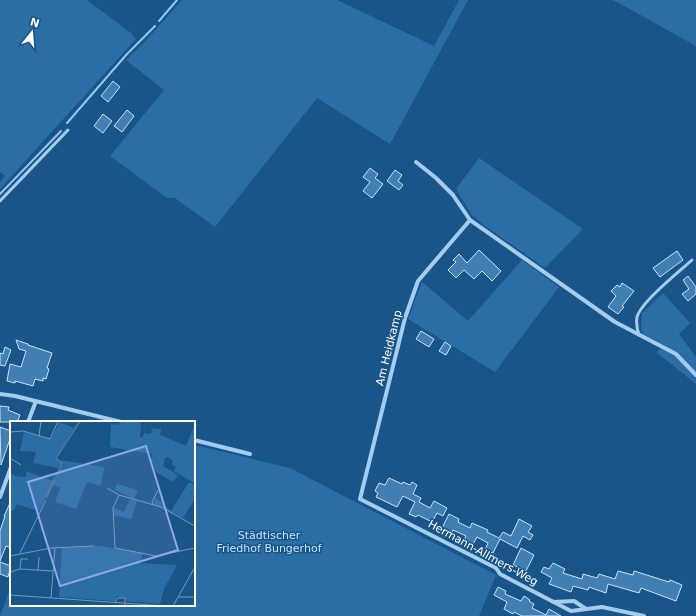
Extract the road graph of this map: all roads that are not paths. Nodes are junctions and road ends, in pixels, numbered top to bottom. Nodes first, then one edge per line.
1 (68, 130) dead end
2 (416, 162) dead end
3 (0, 201) edge
4 (470, 220) junction
5 (692, 260) dead end
6 (639, 335) junction
7 (696, 375) edge
8 (0, 394) edge
9 (36, 401) junction
10 (28, 421) edge
11 (117, 421) edge
12 (195, 440) edge
13 (250, 454) dead end
14 (10, 470) edge
15 (0, 497) edge
16 (360, 499) joint
17 (553, 602) junction
18 (586, 609) junction
19 (644, 616) edge

1 - 3 lane
2 - 4 street
4 - 6 street
4 - 16 street, Am Heidkamp
5 - 6 lane
6 - 7 street
8 - 9 street
9 - 10 street
9 - 11 street
12 - 13 street
14 - 15 street
16 - 17 street, Hermann-Allmers-Weg
17 - 18 street, Hermann-Allmers-Weg
17 - 18 street, Hermann-Allmers-Weg
18 - 19 street, Hermann-Allmers-Weg

